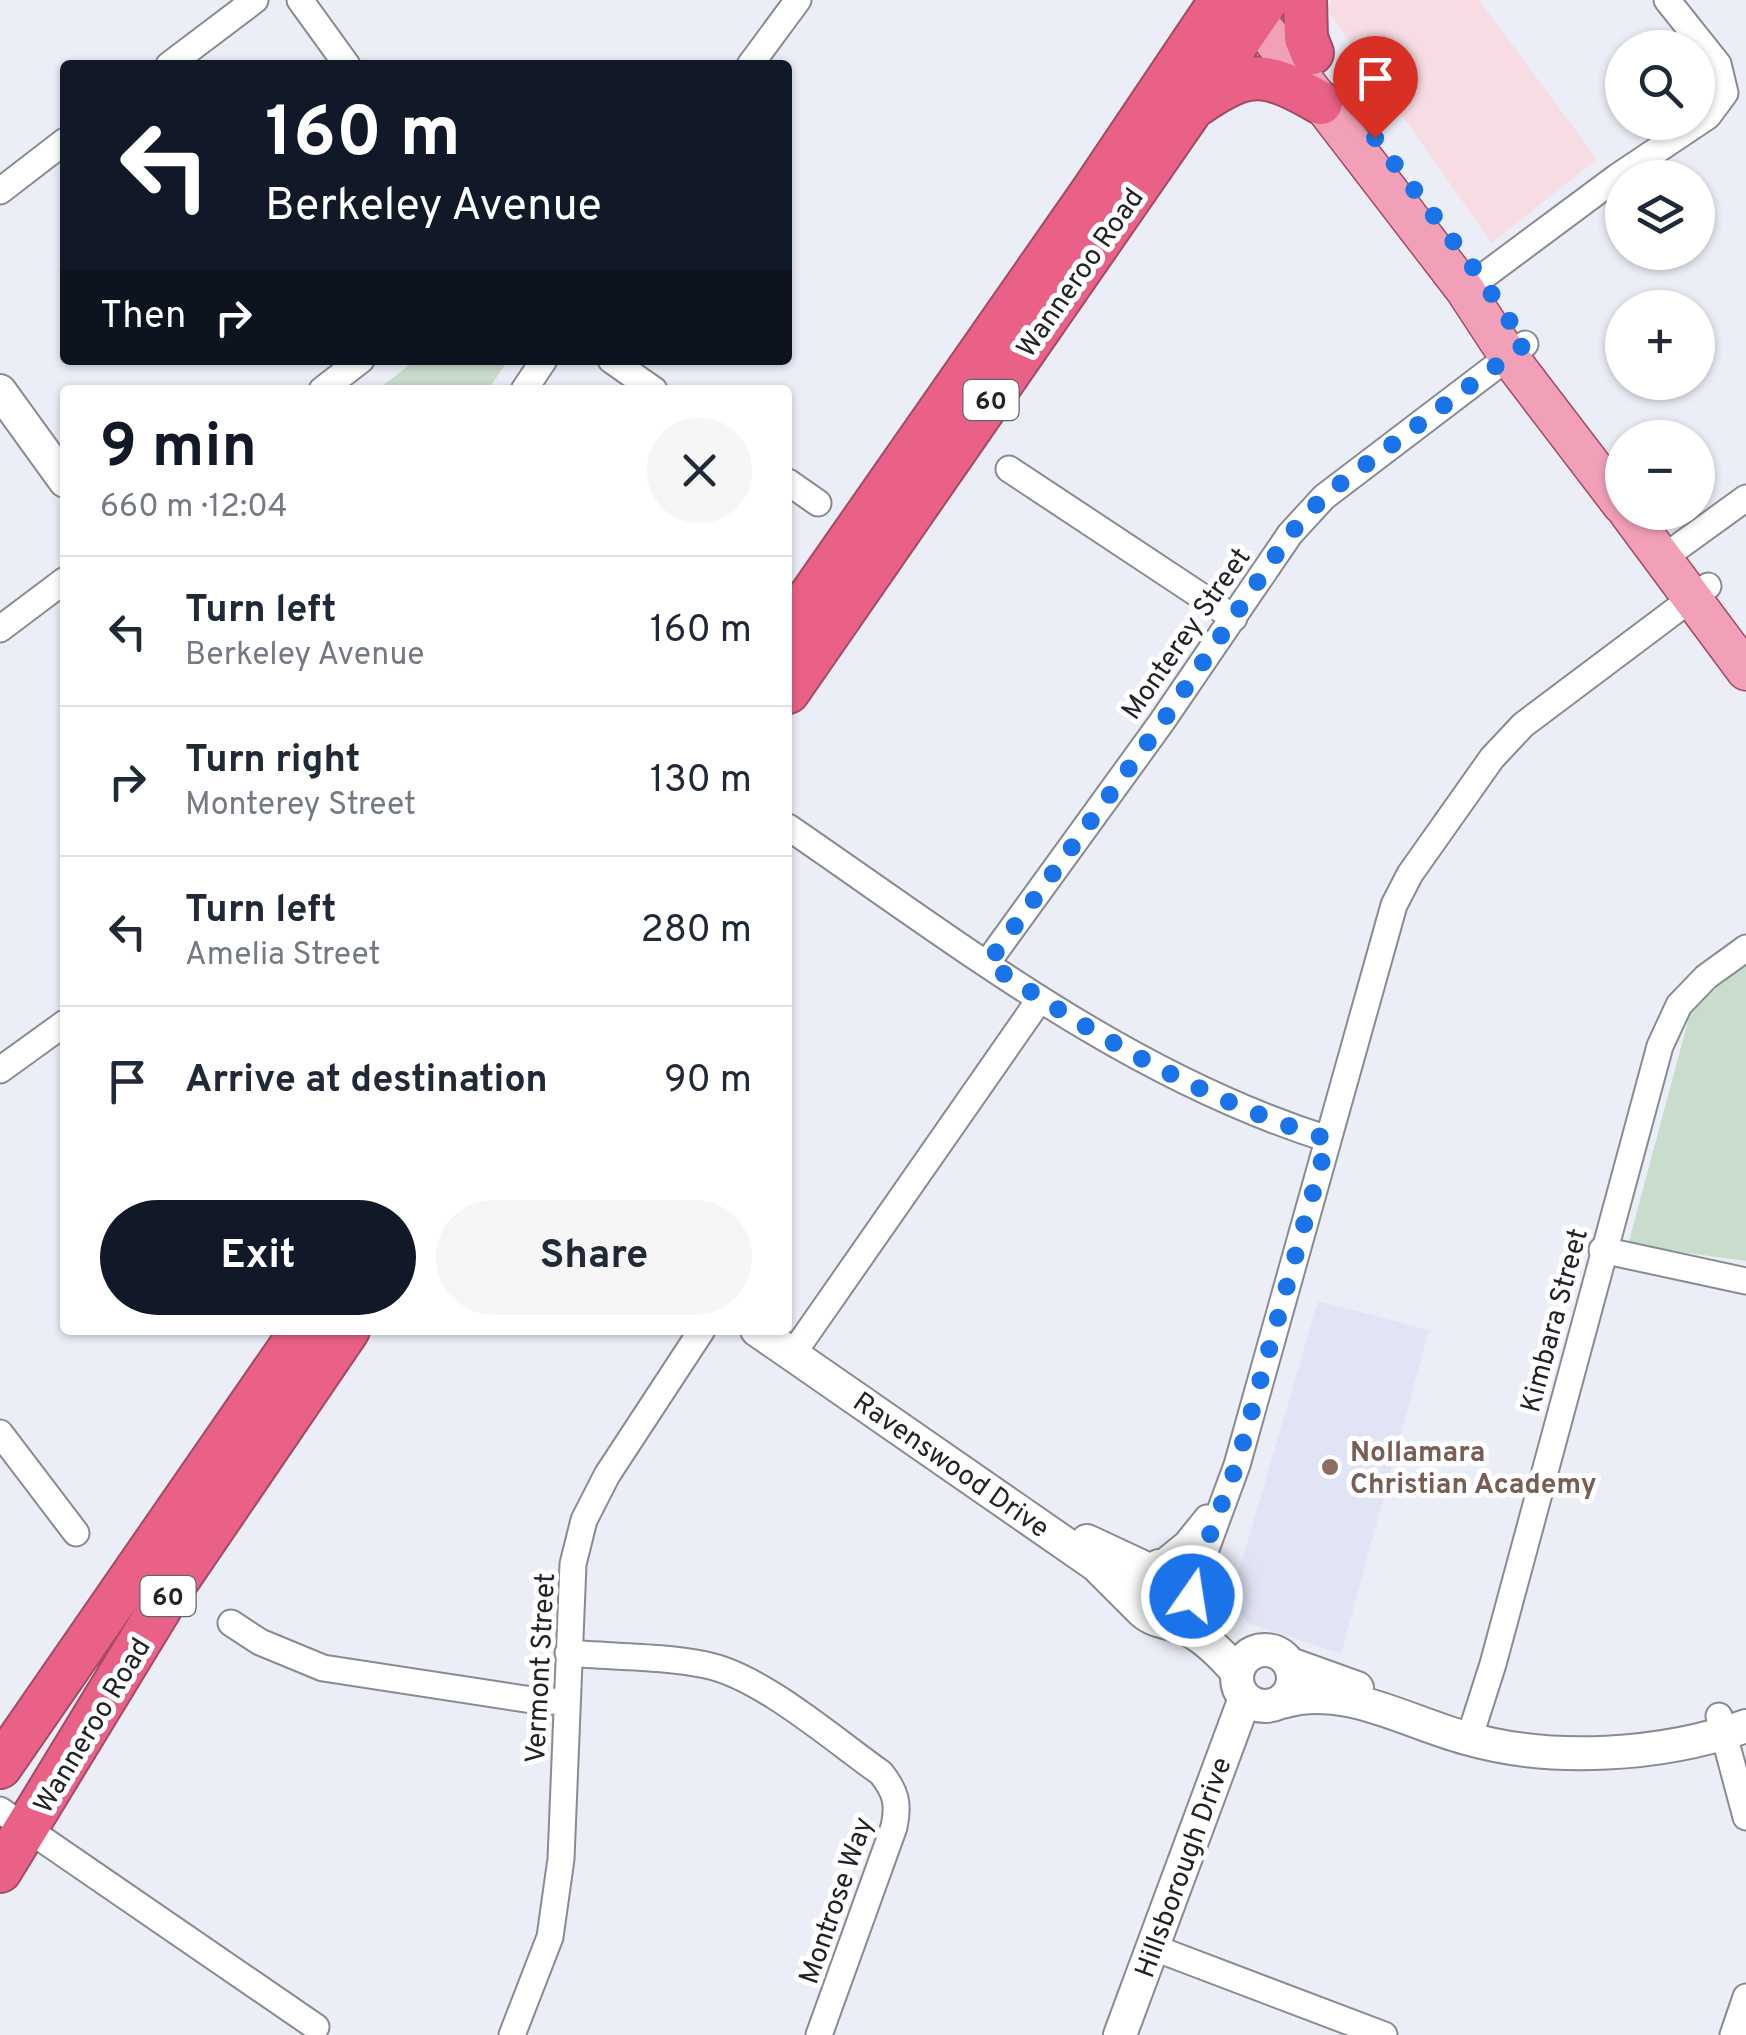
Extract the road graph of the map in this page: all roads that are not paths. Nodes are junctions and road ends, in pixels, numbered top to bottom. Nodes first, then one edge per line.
1 (254, 0) edge
2 (300, 0) edge
3 (798, 0) edge
4 (1305, 0) edge
5 (1667, 0) edge
6 (1251, 3) edge
7 (1312, 53) junction
8 (176, 60) edge
9 (343, 60) edge
10 (754, 60) edge
11 (1320, 103) junction
12 (1193, 107) junction
13 (60, 145) edge
14 (0, 191) edge
15 (1473, 284) junction
16 (1517, 350) junction
17 (354, 365) edge
18 (618, 365) edge
19 (328, 385) edge
20 (647, 385) edge
21 (0, 391) edge
22 (1605, 453) edge
23 (1010, 470) dead end
24 (60, 474) edge
25 (1605, 480) edge
26 (792, 485) edge
27 (1746, 498) edge
28 (818, 504) dead end
29 (1647, 530) edge
30 (1661, 530) edge
31 (1671, 552) junction
32 (60, 584) edge
33 (1700, 591) junction
34 (1234, 618) junction
35 (792, 622) edge
36 (0, 629) edge
37 (1746, 637) edge
38 (1746, 671) edge
39 (792, 686) edge
40 (792, 831) edge
41 (1746, 948) edge
42 (988, 963) junction
43 (1040, 999) junction
44 (60, 1026) edge
45 (0, 1070) edge
46 (1328, 1139) junction
47 (1602, 1250) junction
48 (1746, 1281) edge
49 (299, 1335) edge
50 (345, 1335) edge
51 (699, 1335) edge
52 (792, 1343) edge
53 (0, 1432) edge
54 (1222, 1498) junction
55 (76, 1533) dead end
56 (1154, 1568) junction
57 (1192, 1592) junction
58 (1154, 1615) junction
59 (231, 1623) dead end
60 (568, 1652) junction
61 (1278, 1657) junction
62 (1259, 1695) junction
63 (566, 1702) junction
64 (1734, 1721) edge
65 (1471, 1733) junction
66 (0, 1767) edge
67 (1746, 1817) edge
68 (14, 1820) edge
69 (0, 1871) edge
70 (1160, 1950) junction
71 (1746, 1997) edge
72 (316, 2027) dead end
73 (512, 2035) edge
74 (819, 2035) edge
75 (1120, 2035) edge
76 (1138, 2035) edge
77 (1384, 2035) edge
78 (1732, 2035) edge

1 - 8 street
2 - 9 street
3 - 10 street
4 - 7 highway
5 - 15 street
6 - 7 main road
6 - 11 main road
6 - 12 highway, Wanneroo Road / 60
6 - 35 highway, Wanneroo Road / 60
7 - 15 main road
11 - 12 highway
11 - 15 main road
12 - 39 highway, Wanneroo Road / 60
13 - 14 street
15 - 16 main road
16 - 22 main road
16 - 25 main road
16 - 34 street, Monterey Street
17 - 19 street
18 - 20 street
21 - 24 street
23 - 34 street
26 - 28 street
27 - 31 street
29 - 31 main road
30 - 31 main road
31 - 33 main road
32 - 36 street
33 - 37 main road
33 - 38 main road
33 - 46 street
34 - 42 street, Monterey Street
40 - 42 street
41 - 47 street, Kimbara Street
42 - 43 street
43 - 46 street
43 - 52 street
44 - 45 street
46 - 54 street
47 - 48 street
47 - 65 street, Kimbara Street
49 - 66 highway, Wanneroo Road / 60
50 - 68 highway, Wanneroo Road / 60
51 - 60 street, Vermont Street
52 - 56 street, Ravenswood Drive
52 - 58 street, Ravenswood Drive
53 - 55 street
54 - 56 street
54 - 57 street
56 - 57 street
56 - 58 street
57 - 58 street
57 - 61 street
58 - 62 street, Ravenswood Drive
59 - 63 street
60 - 63 street, Vermont Street
60 - 74 street, Montrose Way
61 - 62 street, Hillsborough Drive
61 - 62 street
61 - 65 street
62 - 65 street
62 - 70 street, Hillsborough Drive
63 - 73 street, Vermont Street
64 - 65 street
64 - 67 street
68 - 69 highway, Wanneroo Road / 60
68 - 72 street
70 - 75 street, Hillsborough Drive
70 - 76 street, Hillsborough Drive
70 - 77 street
71 - 78 street

